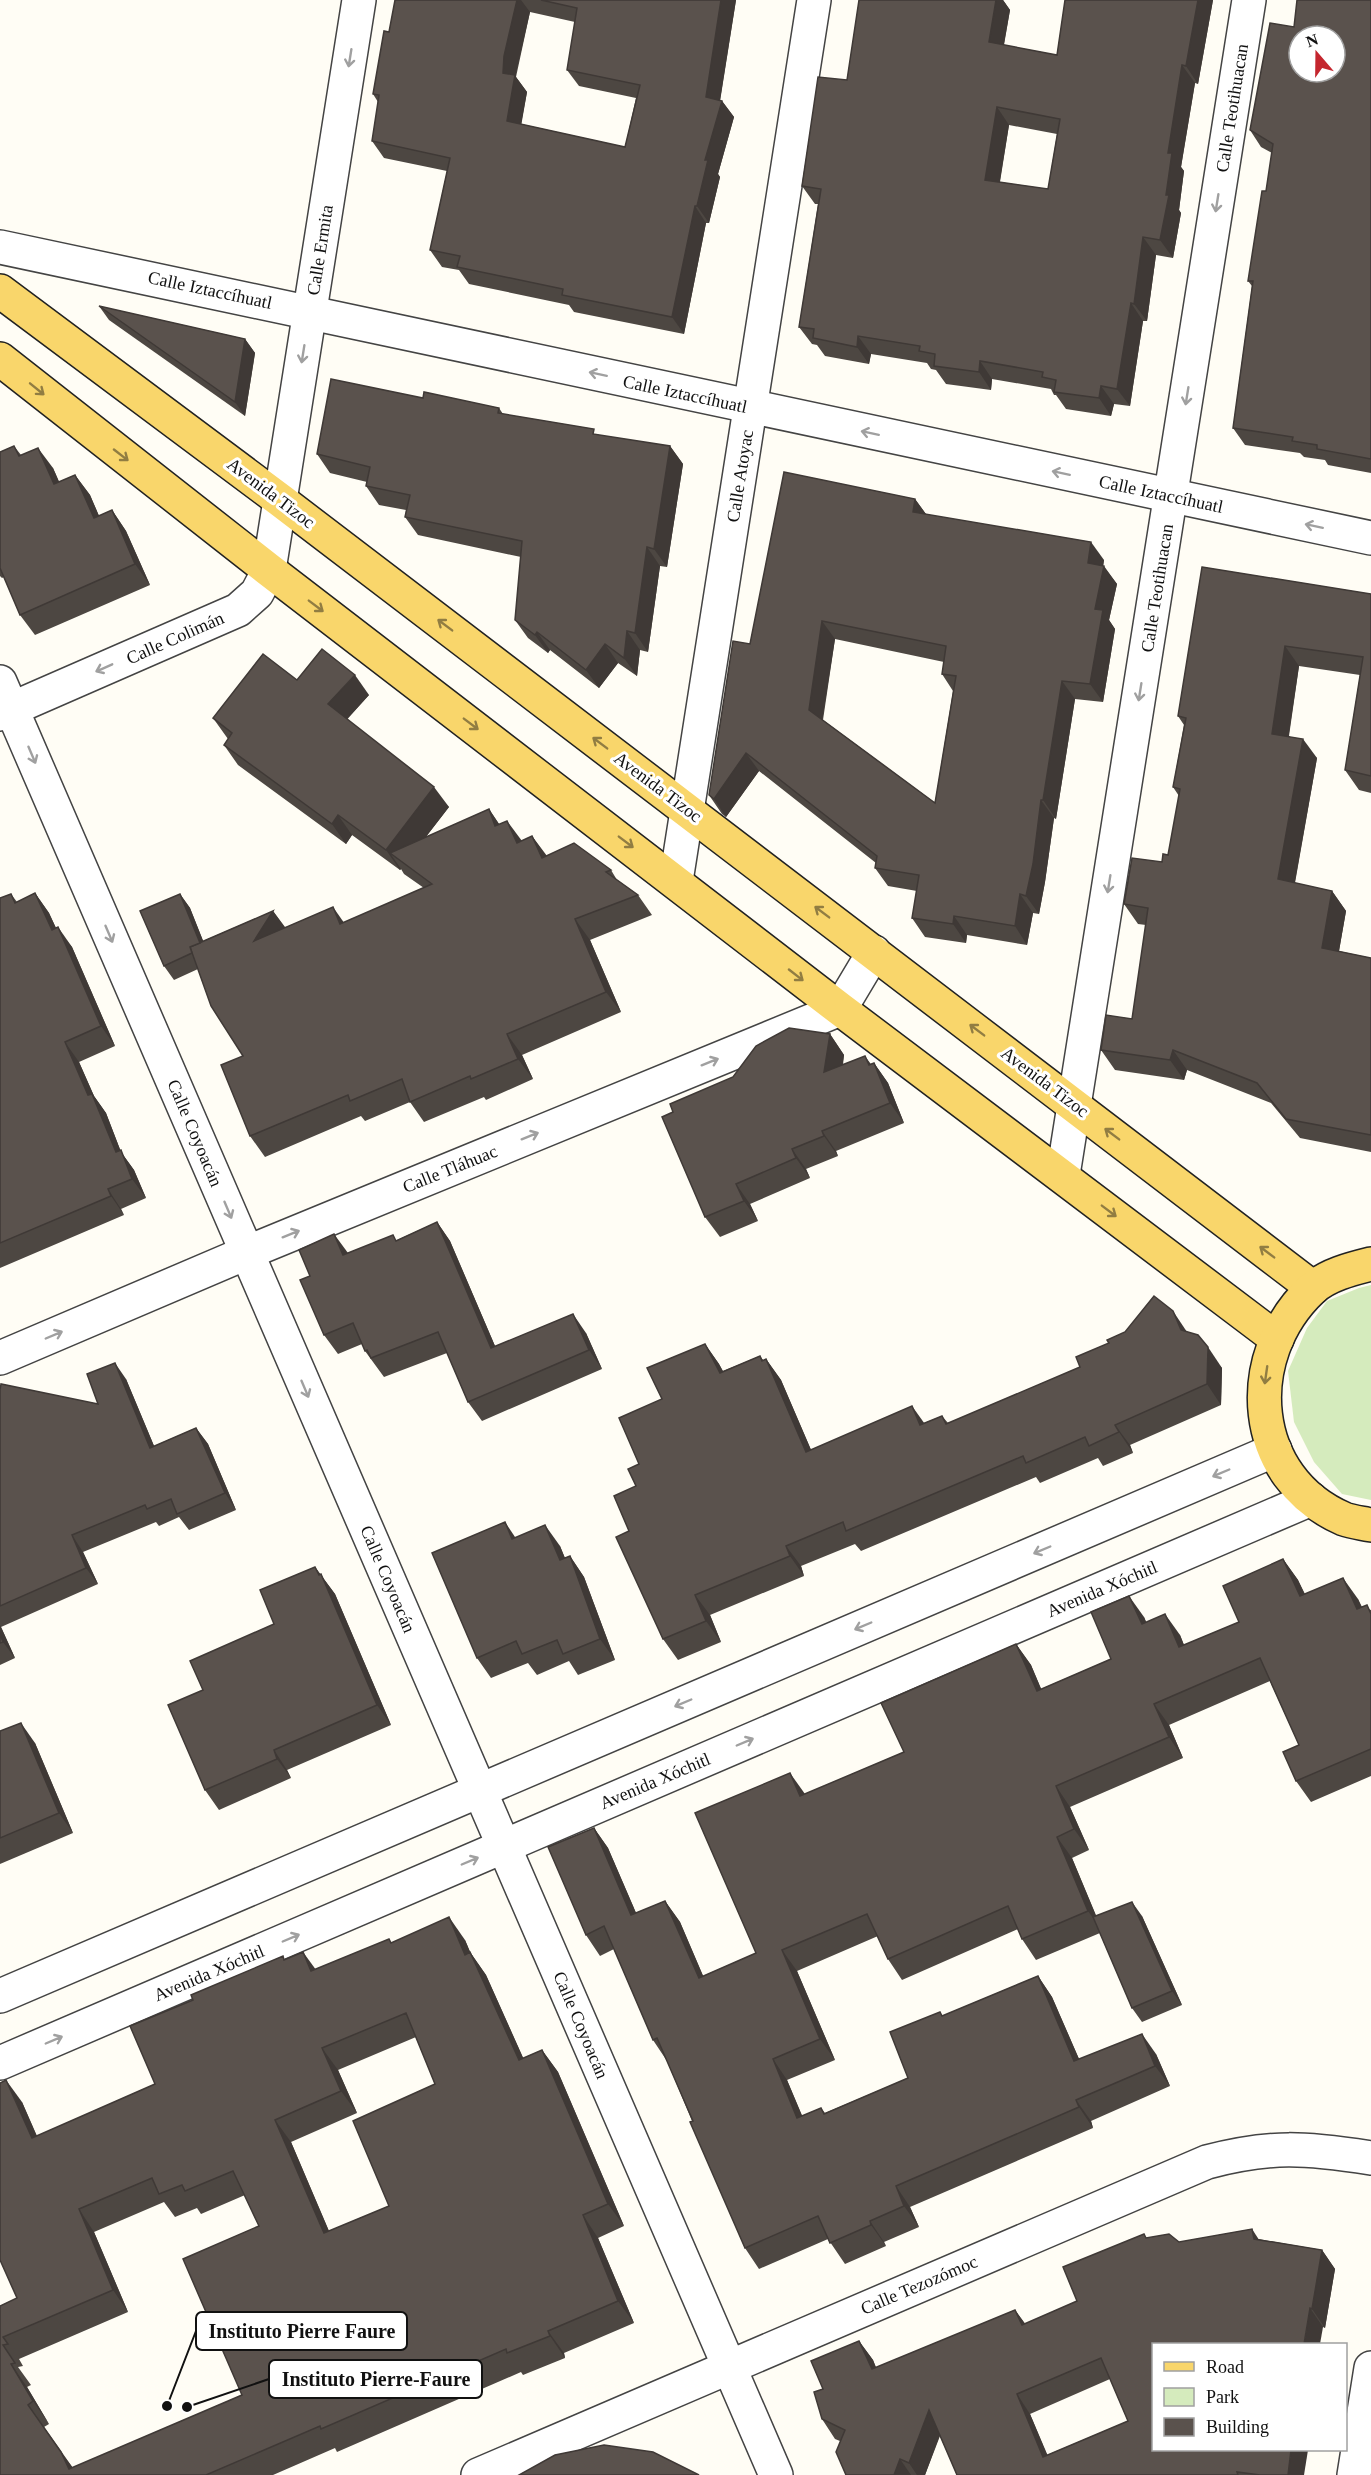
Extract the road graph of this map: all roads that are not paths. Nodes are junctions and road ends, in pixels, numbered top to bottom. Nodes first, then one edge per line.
1 (359, 0) edge
2 (814, 0) edge
3 (1249, 0) edge
4 (0, 247) edge
5 (0, 291) edge
6 (310, 311) junction
7 (0, 359) edge
8 (751, 408) junction
9 (1171, 496) junction
10 (280, 500) junction
11 (1371, 538) edge
12 (269, 570) junction
13 (4, 702) edge
14 (687, 809) junction
15 (676, 881) junction
16 (874, 952) junction
17 (840, 1009) junction
18 (1074, 1104) junction
19 (1063, 1175) junction
20 (246, 1252) junction
21 (1371, 1264) edge
22 (1313, 1288) junction
23 (1277, 1339) junction
24 (0, 1358) edge
25 (1275, 1450) junction
26 (1311, 1499) junction
27 (1371, 1525) edge
28 (480, 1791) junction
29 (504, 1846) junction
30 (0, 1996) edge
31 (0, 2063) edge
32 (1371, 2158) edge
33 (729, 2367) junction
34 (1371, 2367) edge
35 (478, 2475) edge
36 (776, 2475) edge
37 (1353, 2475) edge

1 -> 6 street, Calle Ermita
2 - 8 street, Calle Atoyac
3 -> 9 street, Calle Teotihuacan
4 - 6 street, Calle Iztaccíhuatl
5 - 10 main road, Avenida Tizoc
8 -> 6 street, Calle Iztaccíhuatl
6 -> 10 street, Calle Ermita
7 -> 12 main road
9 -> 8 street, Calle Iztaccíhuatl
8 - 14 street, Calle Atoyac
11 -> 9 street, Calle Iztaccíhuatl
9 -> 18 street, Calle Teotihuacan
10 - 12 street, Calle Colimán
14 -> 10 main road, Avenida Tizoc
12 -> 13 street, Calle Colimán
12 -> 15 main road
13 -> 20 street, Calle Coyoacán
14 - 15 street, Calle Atoyac
16 -> 14 main road, Avenida Tizoc
15 -> 17 main road
16 - 17 street
18 -> 16 main road, Avenida Tizoc
17 - 19 main road
20 -> 17 street, Calle Tláhuac
18 - 19 street, Calle Teotihuacan
22 -> 18 main road, Avenida Tizoc
19 -> 23 main road
24 -> 20 street, Calle Tláhuac
20 -> 28 street, Calle Coyoacán
21 - 22 main road
22 - 23 main road
23 -> 25 main road
25 - 26 main road
25 -> 28 street
26 - 27 main road
29 -> 26 street, Avenida Xóchitl
28 - 29 street, Calle Coyoacán
28 - 30 street
31 -> 29 street, Avenida Xóchitl
29 - 33 street, Calle Coyoacán
32 - 33 street, Calle Tezozómoc
33 - 35 street, Calle Tezozómoc
33 - 36 street, Calle Coyoacán
34 - 37 street

